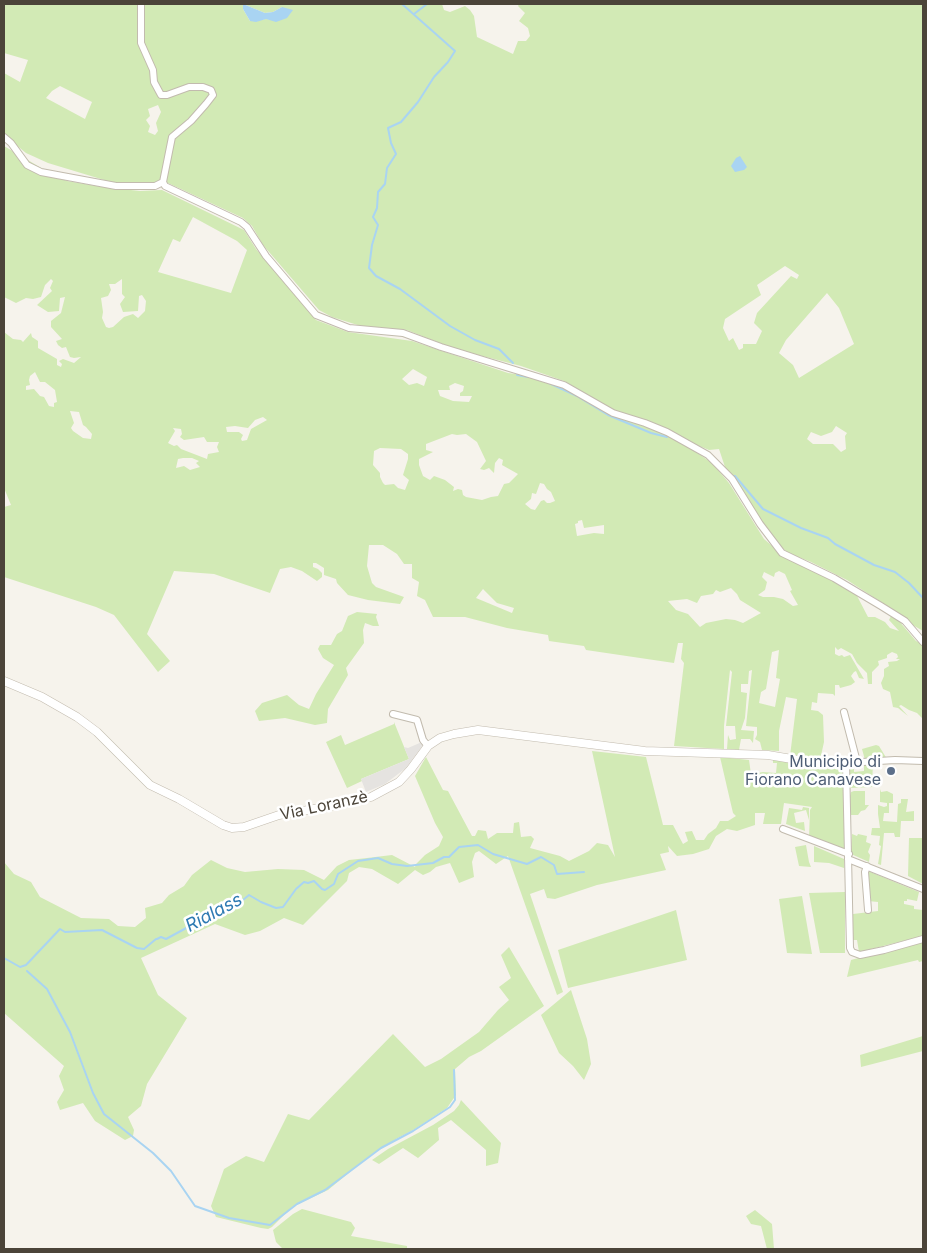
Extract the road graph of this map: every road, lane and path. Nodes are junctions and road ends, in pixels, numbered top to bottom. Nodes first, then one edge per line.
1 (141, 4) edge
2 (4, 138) edge
3 (163, 182) junction
4 (923, 642) edge
5 (4, 680) edge
6 (844, 712) dead end
7 (393, 714) dead end
8 (428, 746) junction
9 (923, 761) edge
10 (858, 762) junction
11 (846, 764) junction
12 (784, 829) dead end
13 (849, 856) junction
14 (867, 866) junction
15 (923, 889) edge
16 (868, 910) dead end
17 (923, 939) edge

1 - 3 street
2 - 3 street
3 - 4 street
5 - 8 street, Via Loranzè
6 - 10 street
7 - 8 street
8 - 11 street, Via Loranzè
9 - 10 street
10 - 11 street
11 - 13 street
12 - 13 street
13 - 14 street
13 - 17 street
14 - 15 street
14 - 16 street

